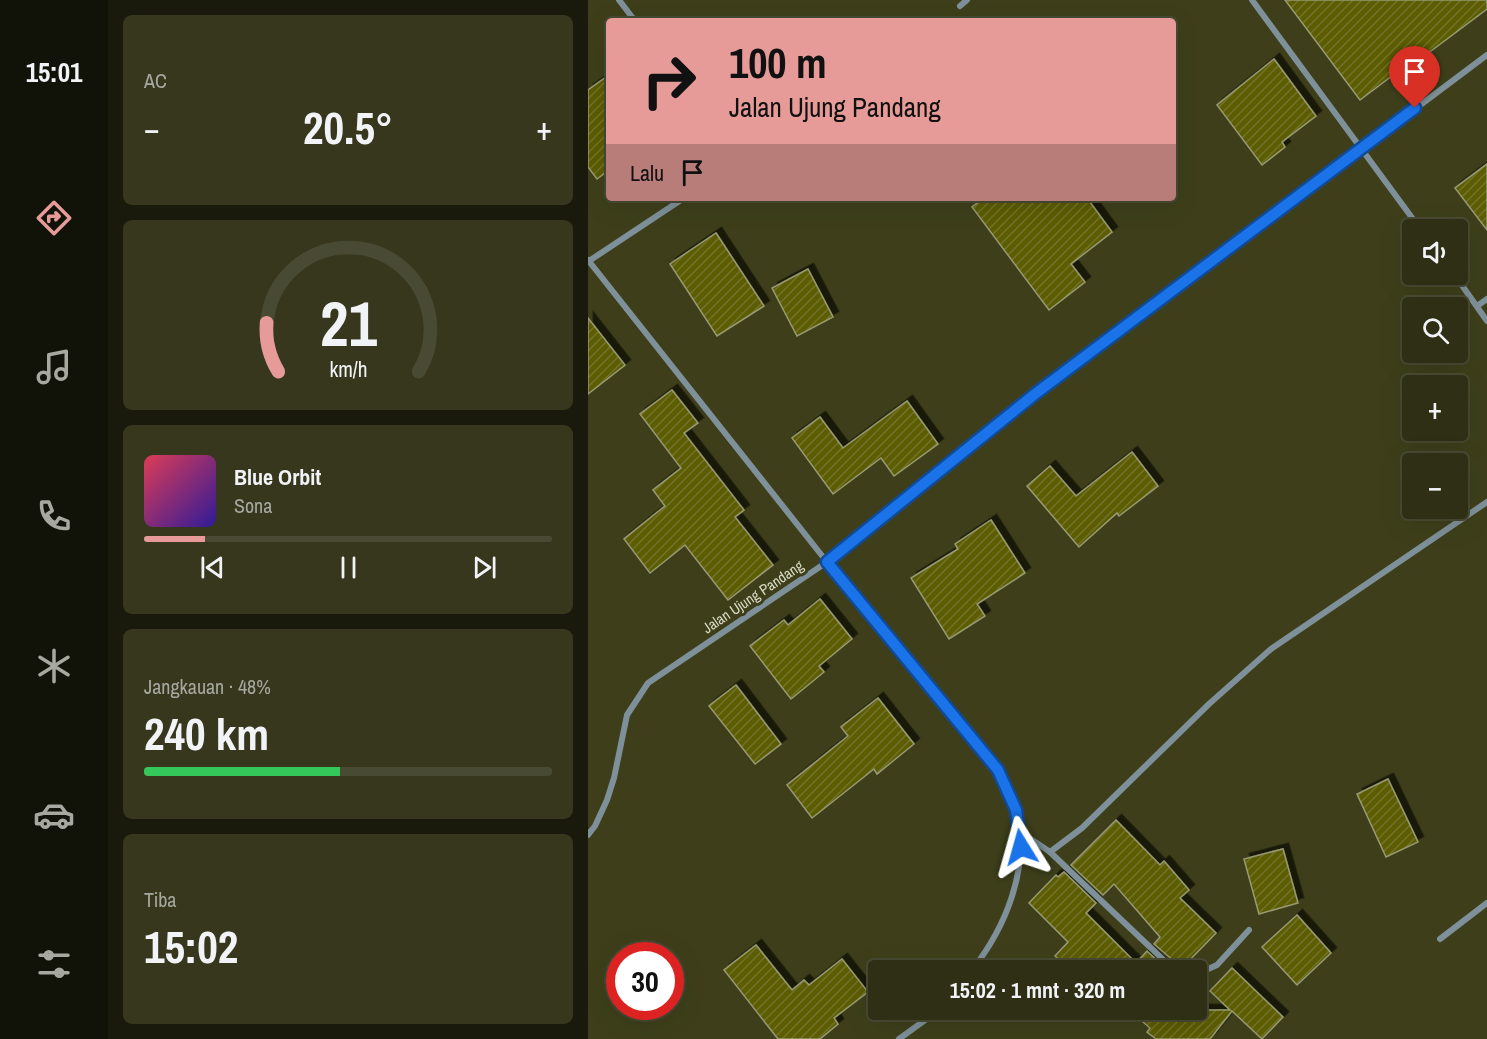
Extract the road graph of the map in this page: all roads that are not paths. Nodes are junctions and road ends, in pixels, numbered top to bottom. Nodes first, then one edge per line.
1 (619, 0) edge
2 (967, 0) edge
3 (1252, 0) edge
4 (960, 6) dead end
5 (633, 18) edge
6 (1487, 55) edge
7 (1362, 148) junction
8 (679, 201) edge
9 (1413, 219) edge
10 (588, 261) edge
11 (1462, 285) edge
12 (1487, 299) edge
13 (1477, 306) junction
14 (1487, 321) edge
15 (1487, 502) edge
16 (827, 562) junction
17 (1019, 831) junction
18 (588, 835) edge
19 (1050, 852) junction
20 (1487, 903) edge
21 (1249, 930) dead end
22 (1440, 939) dead end
23 (980, 960) edge
24 (1164, 960) edge
25 (1207, 970) edge
26 (925, 1020) edge
27 (899, 1039) edge

1 - 5 street
2 - 4 street
3 - 7 street
6 - 7 street, Jalan Ujung Pandang
7 - 9 street
7 - 16 street, Jalan Ujung Pandang
8 - 10 street
10 - 16 street
11 - 13 street
12 - 13 street
13 - 14 street
15 - 19 street
16 - 17 street
16 - 18 street, Jalan Ujung Pandang
17 - 19 street
17 - 23 street
19 - 24 street
20 - 22 street
21 - 25 street
26 - 27 street

